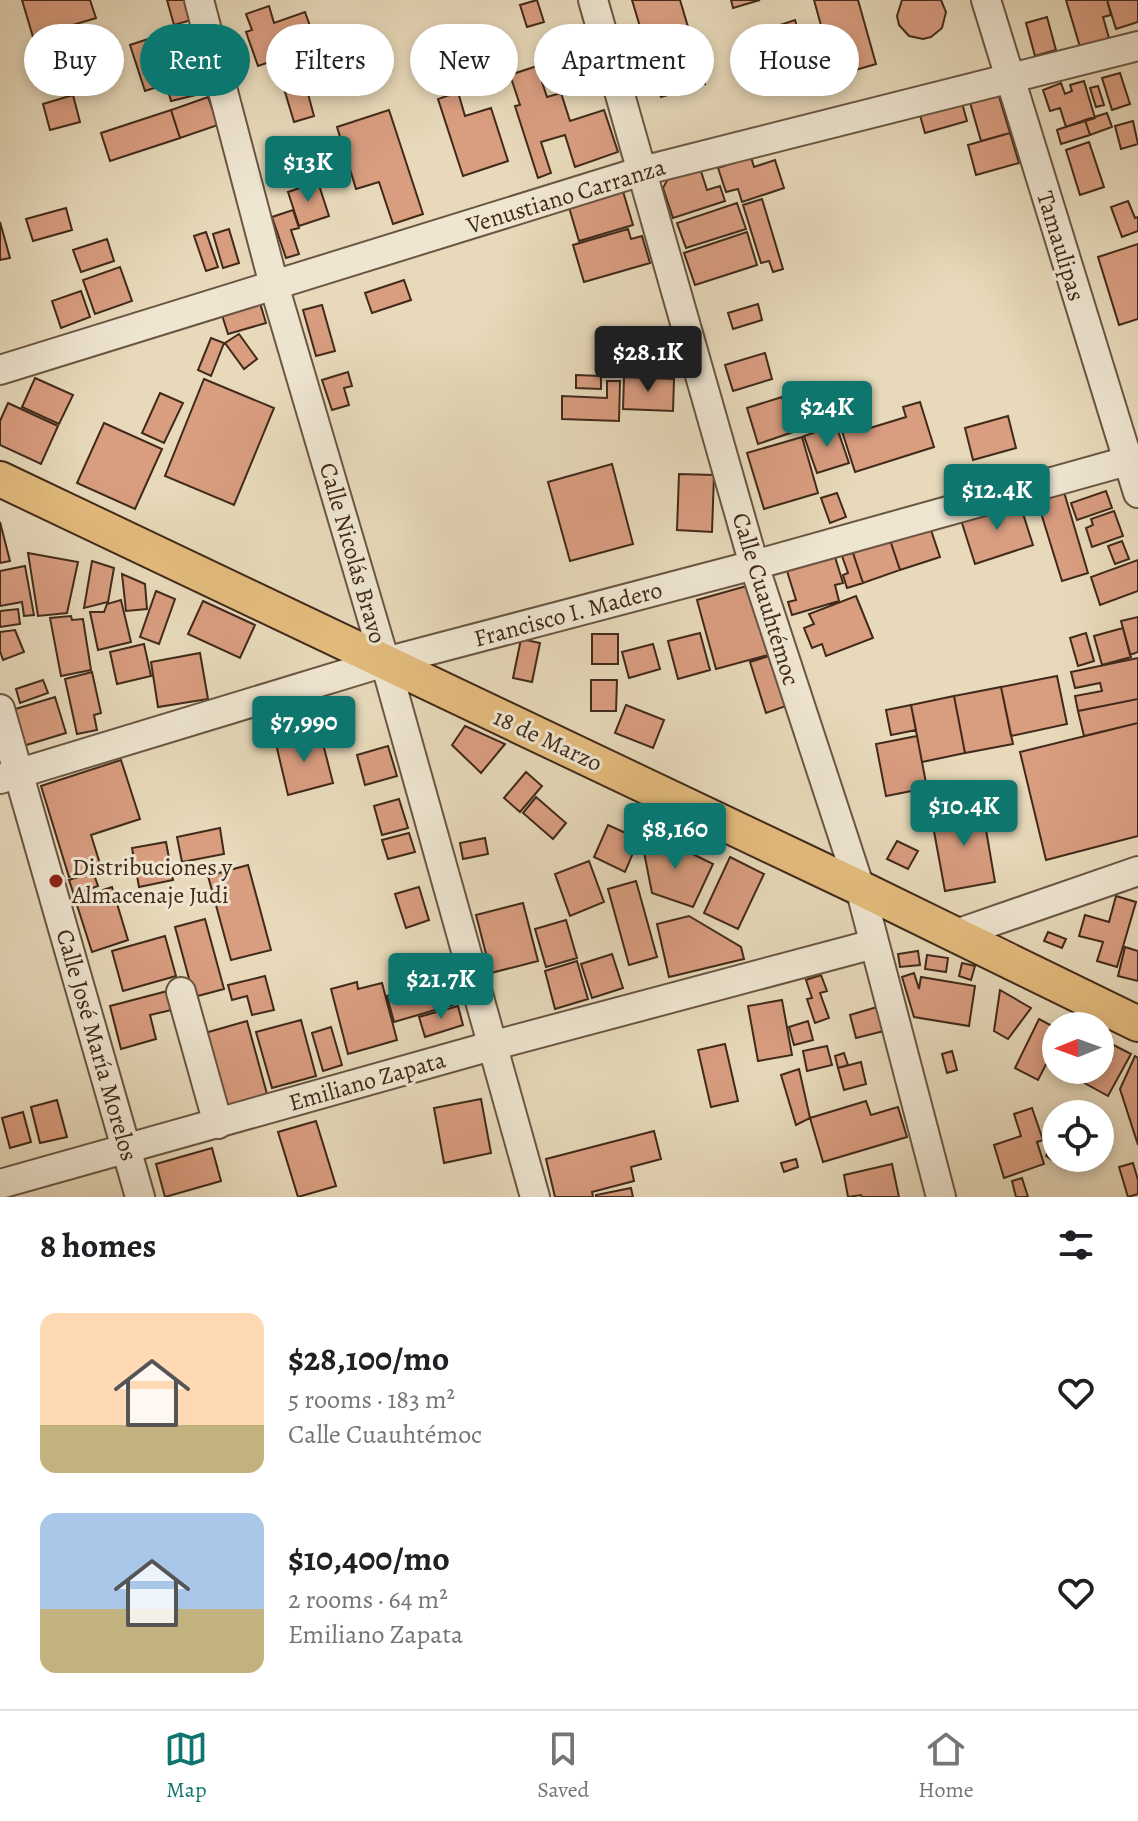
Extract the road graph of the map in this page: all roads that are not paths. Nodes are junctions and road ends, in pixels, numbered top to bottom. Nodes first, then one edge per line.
1 (199, 0) edge
2 (593, 0) edge
3 (986, 0) edge
4 (1138, 46) edge
5 (1008, 77) junction
6 (642, 171) junction
7 (274, 285) junction
8 (0, 370) edge
9 (1133, 460) edge
10 (0, 479) edge
11 (1138, 493) edge
12 (754, 565) junction
13 (385, 662) junction
14 (0, 709) edge
15 (9, 776) edge
16 (1138, 871) edge
17 (860, 888) junction
18 (953, 935) junction
19 (874, 944) junction
20 (181, 992) dead end
21 (1138, 1024) edge
22 (491, 1046) junction
23 (218, 1124) junction
24 (127, 1150) junction
25 (0, 1184) edge
26 (140, 1197) edge
27 (535, 1197) edge
28 (941, 1197) edge

1 - 7 street, Calle Nicolás Bravo
2 - 6 street, Calle Cuauhtémoc
3 - 5 street, Tamaulipas
4 - 5 street, Venustiano Carranza
5 - 6 street, Venustiano Carranza
5 - 9 street, Tamaulipas
6 - 7 street, Venustiano Carranza
6 - 12 street, Calle Cuauhtémoc
7 - 8 street, Venustiano Carranza
7 - 13 street, Calle Nicolás Bravo
9 - 11 street, Tamaulipas
9 - 12 street, Francisco I. Madero
10 - 13 main road, 18 de Marzo
12 - 13 street, Francisco I. Madero
12 - 17 street, Calle Cuauhtémoc
13 - 15 street, Francisco I. Madero
13 - 17 main road, 18 de Marzo
13 - 22 street, Calle Nicolás Bravo
14 - 15 street, Calle José María Morelos
15 - 24 street, Calle José María Morelos
16 - 18 street
17 - 18 main road, 18 de Marzo
17 - 19 street, Calle Cuauhtémoc
18 - 21 main road, 18 de Marzo
19 - 22 street, Emiliano Zapata
19 - 28 street, Calle Cuauhtémoc
20 - 23 street
22 - 23 street, Emiliano Zapata
22 - 27 street, Calle Nicolás Bravo
23 - 24 street, Emiliano Zapata
24 - 25 street, Emiliano Zapata
24 - 26 street, Calle José María Morelos

